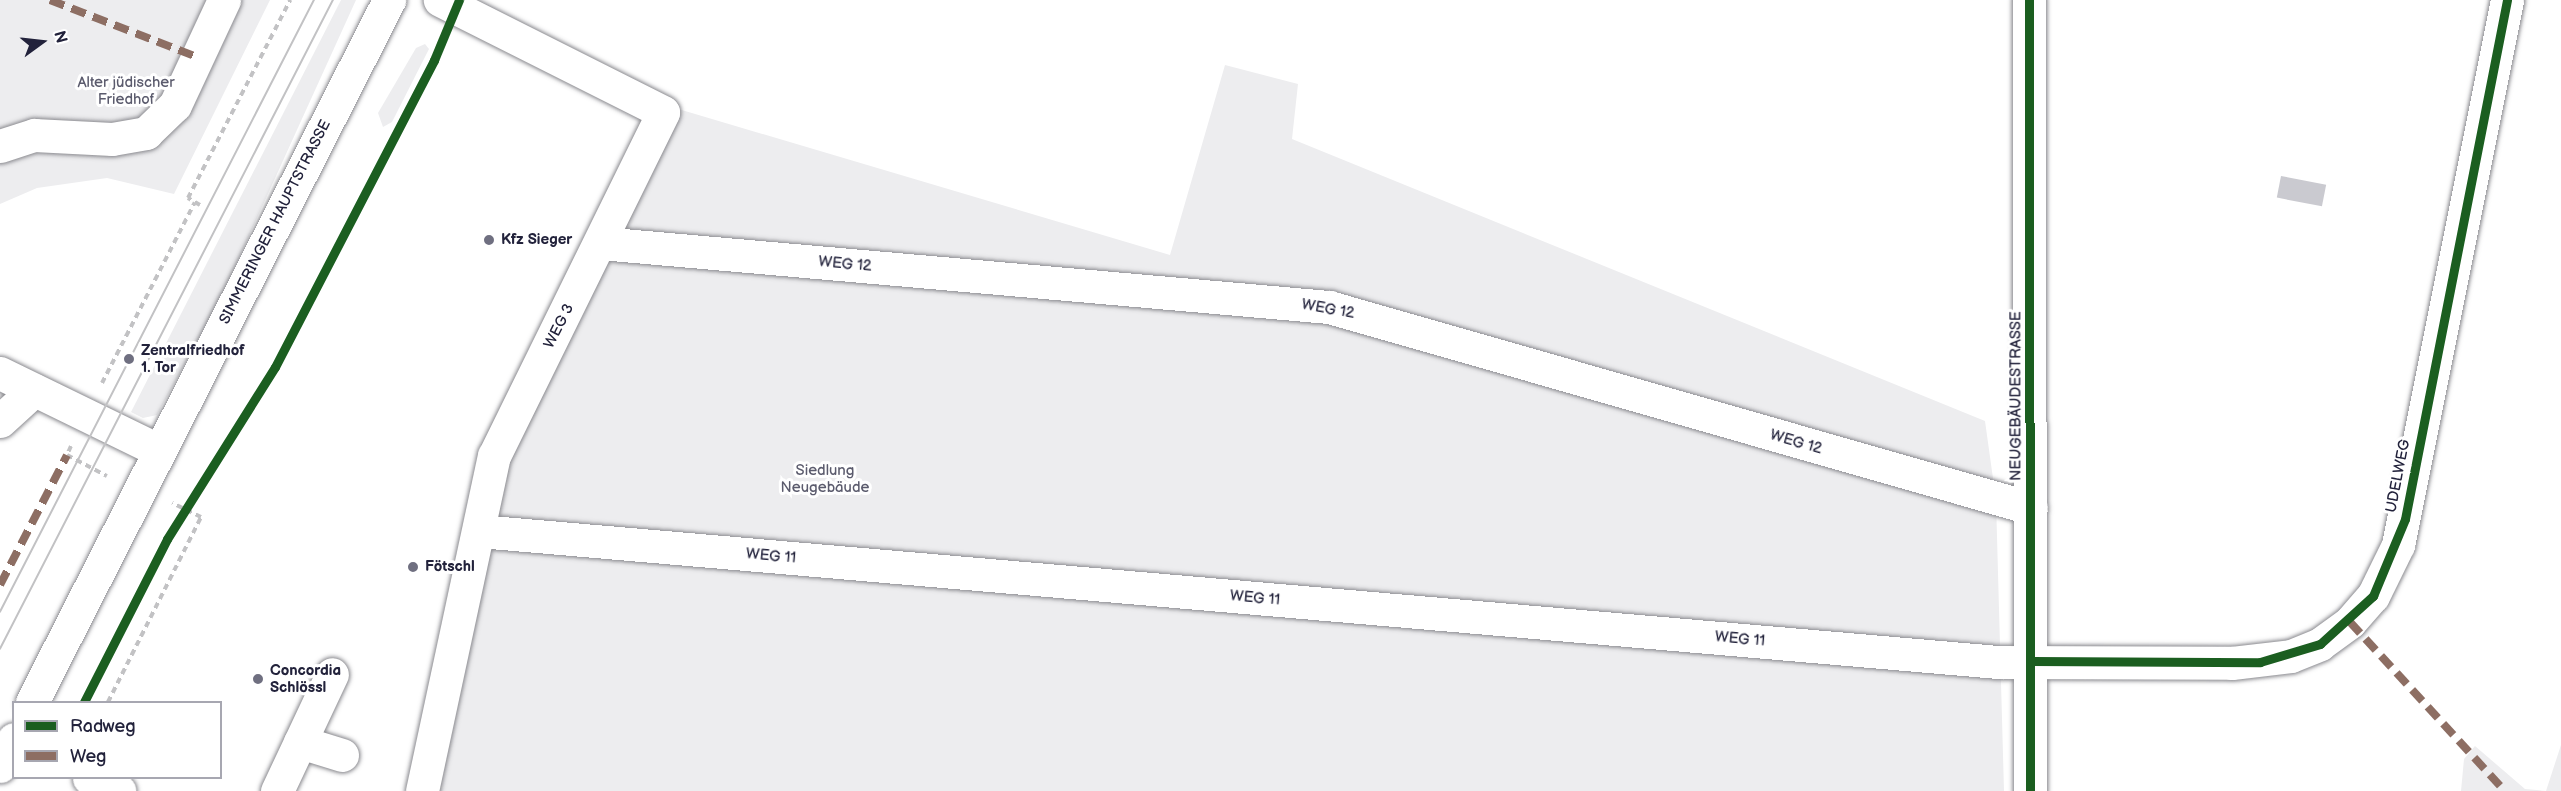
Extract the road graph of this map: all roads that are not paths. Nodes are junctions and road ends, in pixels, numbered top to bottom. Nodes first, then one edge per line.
1 (224, 0) edge
2 (389, 0) edge
3 (440, 0) edge
4 (2029, 0) edge
5 (2507, 0) edge
6 (0, 146) edge
7 (600, 243) junction
8 (0, 372) edge
9 (34, 390) junction
10 (0, 421) edge
11 (158, 450) junction
12 (2031, 508) junction
13 (479, 531) junction
14 (2032, 661) junction
15 (332, 674) dead end
16 (33, 701) edge
17 (300, 741) junction
18 (12, 742) edge
19 (342, 755) dead end
20 (0, 766) edge
21 (93, 779) edge
22 (119, 791) edge
23 (277, 791) edge
24 (422, 791) edge
25 (2030, 791) edge

1 - 6 street
2 - 11 street, SIMMERINGER HAUPTSTRASSE
3 - 7 street, WEG 3
4 - 12 street, NEUGEBÄUDESTRASSE
5 - 14 street, UDELWEG
7 - 12 street, WEG 12
7 - 13 street, WEG 3
8 - 9 street
9 - 10 street
9 - 11 street
11 - 16 street, SIMMERINGER HAUPTSTRASSE
12 - 14 street, NEUGEBÄUDESTRASSE
13 - 14 street, WEG 11
13 - 24 street, WEG 3
14 - 25 street, NEUGEBÄUDESTRASSE
15 - 17 street
17 - 19 street
17 - 23 street
18 - 20 street
21 - 22 street

